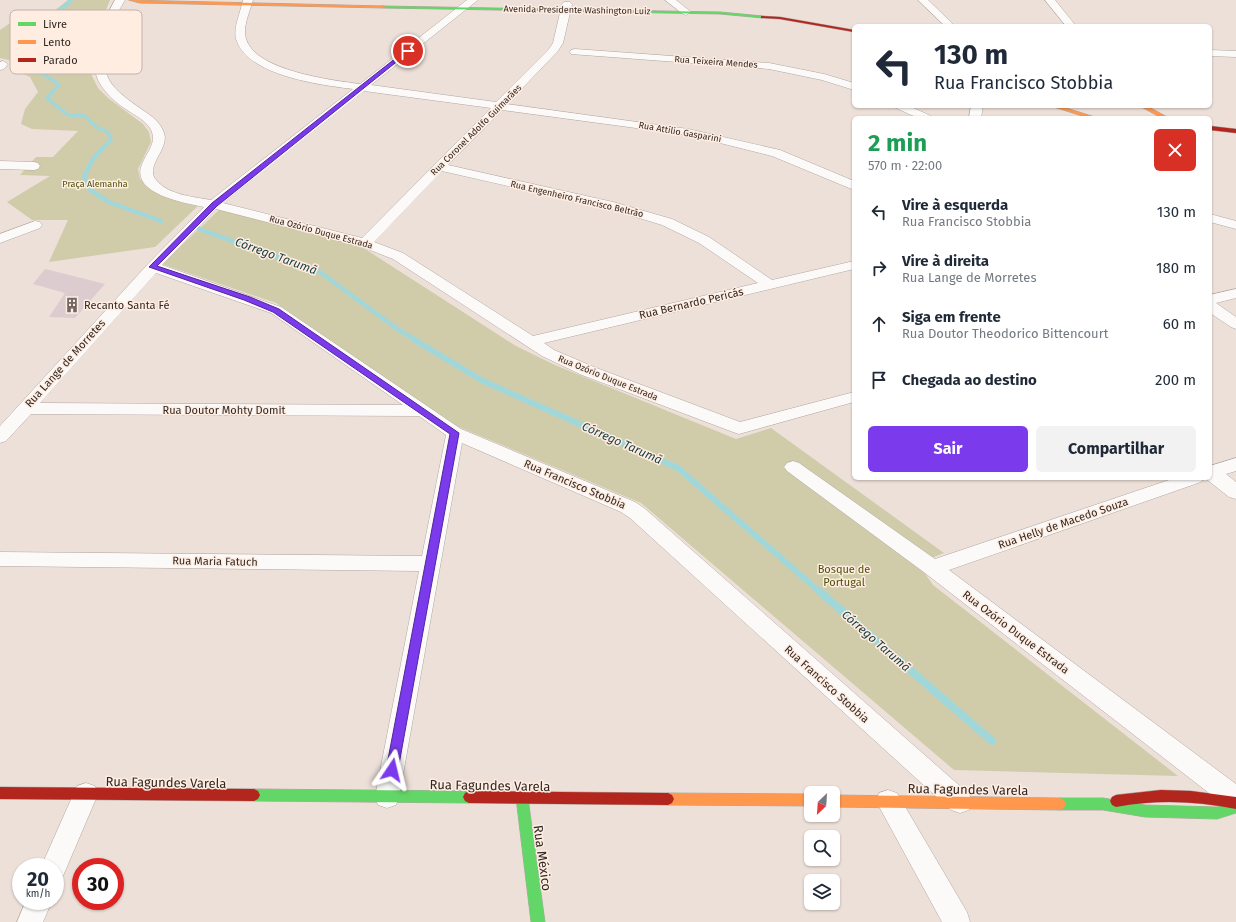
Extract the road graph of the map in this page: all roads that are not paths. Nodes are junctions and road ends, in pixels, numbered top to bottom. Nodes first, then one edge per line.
1 (120, 0) edge
2 (131, 0) edge
3 (338, 0) edge
4 (670, 0) edge
5 (923, 0) edge
6 (1050, 0) edge
7 (248, 2) edge
8 (468, 3) edge
9 (678, 6) junction
10 (566, 7) junction
11 (115, 10) edge
12 (686, 12) junction
13 (948, 24) edge
14 (1069, 24) edge
15 (852, 25) edge
16 (852, 32) edge
17 (575, 52) dead end
18 (1212, 53) edge
19 (1236, 54) edge
20 (101, 74) edge
21 (852, 86) edge
22 (362, 88) junction
23 (500, 106) junction
24 (904, 108) edge
25 (1061, 108) edge
26 (1147, 108) edge
27 (922, 116) edge
28 (1088, 116) edge
29 (1162, 116) edge
30 (1212, 128) edge
31 (1236, 131) edge
32 (1212, 136) edge
33 (1236, 139) edge
34 (0, 165) edge
35 (34, 166) dead end
36 (439, 167) junction
37 (852, 185) edge
38 (214, 204) junction
39 (1212, 219) edge
40 (35, 225) dead end
41 (1236, 225) edge
42 (0, 239) edge
43 (365, 243) junction
44 (852, 265) edge
45 (153, 267) junction
46 (770, 285) junction
47 (1236, 293) edge
48 (1212, 299) edge
49 (1212, 307) edge
50 (1236, 324) edge
51 (529, 342) junction
52 (852, 398) edge
53 (25, 408) junction
54 (422, 411) junction
55 (454, 433) junction
56 (0, 437) edge
57 (1236, 464) edge
58 (793, 467) dead end
59 (1212, 472) edge
60 (1212, 478) edge
61 (1189, 480) edge
62 (1236, 492) edge
63 (0, 559) edge
64 (430, 564) junction
65 (932, 568) junction
66 (0, 793) edge
67 (86, 794) junction
68 (387, 797) junction
69 (522, 798) junction
70 (1236, 799) edge
71 (804, 800) edge
72 (840, 801) edge
73 (888, 801) junction
74 (960, 802) junction
75 (1236, 803) edge
76 (1103, 804) junction
77 (1236, 807) edge
78 (58, 858) edge
79 (35, 910) edge
80 (30, 922) edge
81 (538, 922) edge
82 (957, 922) edge

1 - 11 street, Rua Ozório Duque Estrada
2 - 7 street, Avenida Presidente Washington Luiz
3 - 8 street, Avenida Presidente Washington Luiz
4 - 9 street
5 - 13 street
6 - 14 street
7 - 8 street, Avenida Presidente Washington Luiz
7 - 22 street, Rua Attílio Gasparini
8 - 10 street, Avenida Presidente Washington Luiz
8 - 22 street, Rua Lange de Morretes
9 - 10 street, Avenida Presidente Washington Luiz
9 - 12 street
9 - 15 street, Avenida Presidente Washington Luiz
10 - 12 street, Avenida Presidente Washington Luiz
10 - 23 street, Rua Coronel Adolfo Guimarães
12 - 16 street, Avenida Presidente Washington Luiz
17 - 21 street, Rua Teixeira Mendes
18 - 19 street
20 - 38 street, Rua Ozório Duque Estrada
22 - 23 street, Rua Attílio Gasparini
22 - 38 street, Rua Lange de Morretes
23 - 36 street, Rua Coronel Adolfo Guimarães
23 - 37 street, Rua Attílio Gasparini
24 - 27 street
25 - 28 street
26 - 29 street
30 - 31 street
32 - 33 street
34 - 35 street
36 - 43 street, Rua Coronel Adolfo Guimarães
36 - 46 street, Rua Engenheiro Francisco Beltrão
38 - 43 street, Rua Ozório Duque Estrada
38 - 45 street, Rua Lange de Morretes
39 - 41 street
40 - 42 street
43 - 51 street, Rua Ozório Duque Estrada
44 - 46 street, Rua Bernardo Pericás
45 - 53 street, Rua Lange de Morretes
45 - 54 street, Rua Francisco Stobbia
46 - 51 street, Rua Bernardo Pericás
47 - 48 street
49 - 50 street
51 - 52 street, Rua Ozório Duque Estrada
53 - 54 street, Rua Doutor Mohty Domit
53 - 56 street, Rua Lange de Morretes
54 - 55 street, Rua Francisco Stobbia
55 - 64 street
55 - 74 street, Rua Francisco Stobbia
57 - 59 street, Rua Helly de Macedo Souza
58 - 65 street, Rua Ozório Duque Estrada
60 - 62 street
61 - 65 street, Rua Helly de Macedo Souza
63 - 64 street, Rua Maria Fatuch
64 - 68 street
65 - 70 street, Rua Ozório Duque Estrada
66 - 67 street, Rua Fagundes Varela
67 - 68 street, Rua Fagundes Varela
67 - 78 street
68 - 69 street, Rua Fagundes Varela
69 - 71 street, Rua Fagundes Varela
69 - 81 street, Rua México
72 - 73 street, Rua Fagundes Varela
73 - 74 street, Rua Fagundes Varela
73 - 82 street
74 - 76 street, Rua Fagundes Varela
75 - 76 street, Rua Fagundes Varela
76 - 77 street, Rua Fagundes Varela
79 - 80 street

